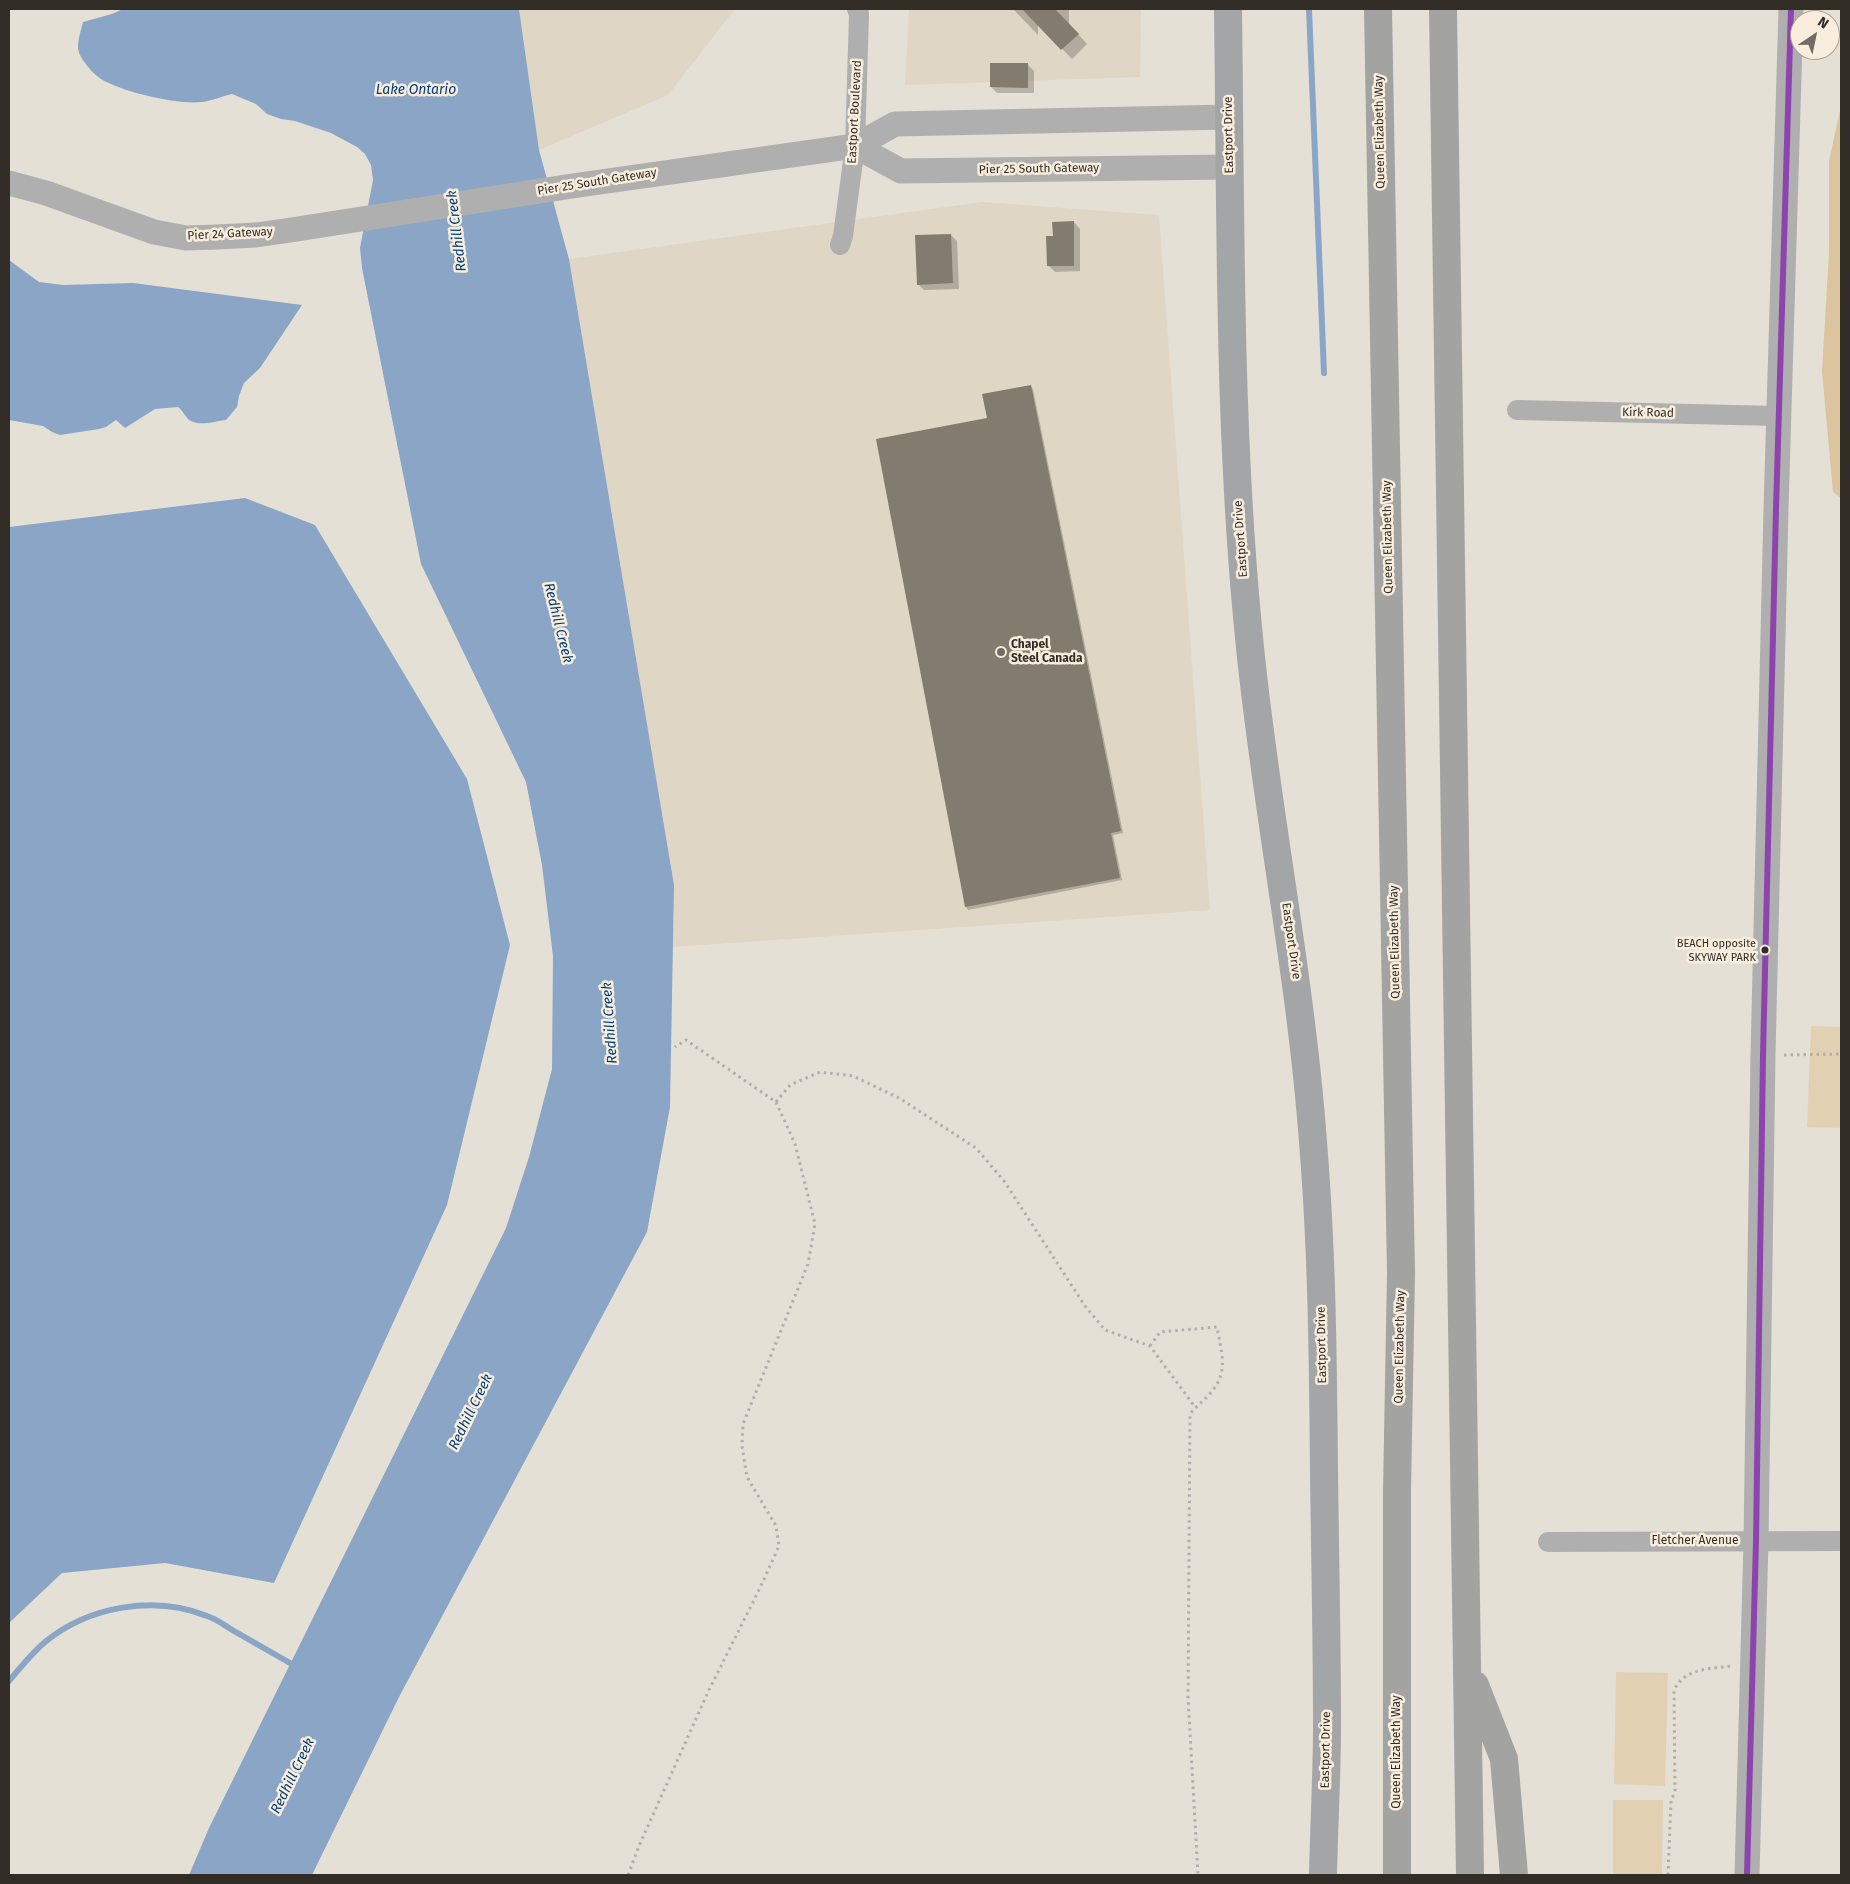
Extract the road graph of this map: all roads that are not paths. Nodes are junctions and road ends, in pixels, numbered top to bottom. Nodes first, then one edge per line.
1 (857, 9) edge
2 (1228, 9) edge
3 (1378, 9) edge
4 (1443, 9) edge
5 (1791, 9) edge
6 (1229, 117) junction
7 (855, 146) junction
8 (1230, 167) junction
9 (9, 183) edge
10 (340, 222) joint
11 (840, 245) dead end
12 (1517, 410) dead end
13 (1778, 416) junction
14 (1756, 1541) junction
15 (1841, 1541) edge
16 (1548, 1542) dead end
17 (1468, 1669) junction
18 (1323, 1875) edge
19 (1397, 1875) edge
20 (1470, 1875) edge
21 (1514, 1875) edge
22 (1747, 1875) edge

1 - 7 street, Eastport Boulevard
2 - 6 main road, Eastport Drive
3 - 19 highway, Queen Elizabeth Way
4 - 17 highway
5 - 13 street
6 - 7 street, Pier 25 South Gateway
6 - 8 main road, Eastport Drive
7 - 8 street, Pier 25 South Gateway
7 - 10 street, Pier 25 South Gateway
7 - 11 street, Eastport Boulevard
8 - 18 main road, Eastport Drive
9 - 10 street, Pier 24 Gateway
12 - 13 street, Kirk Road
13 - 14 street
14 - 15 street, Fletcher Avenue
14 - 16 street, Fletcher Avenue
14 - 22 street
17 - 20 highway
17 - 21 highway

